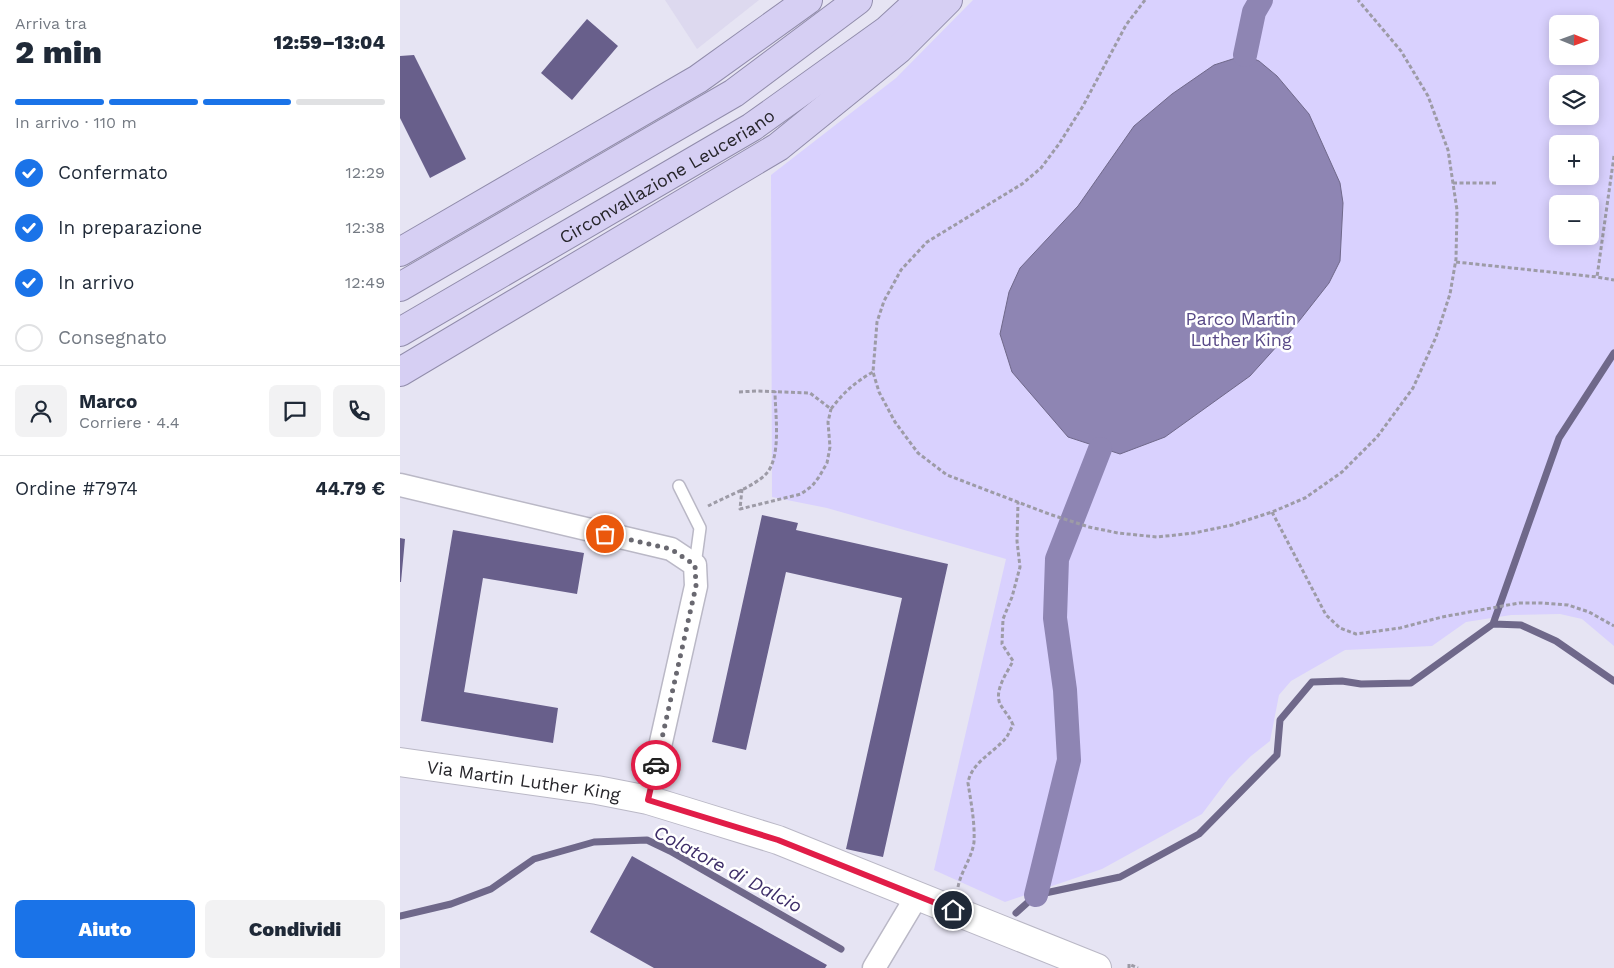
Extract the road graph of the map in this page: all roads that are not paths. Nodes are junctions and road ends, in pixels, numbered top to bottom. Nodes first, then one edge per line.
1 (808, 0) edge
2 (858, 0) edge
3 (920, 0) edge
4 (948, 0) edge
5 (400, 252) edge
6 (400, 287) edge
7 (400, 332) edge
8 (400, 372) edge
9 (400, 486) edge
10 (679, 486) dead end
11 (695, 565) junction
12 (400, 762) edge
13 (648, 800) junction
14 (917, 896) junction
15 (874, 968) edge
16 (1097, 968) edge

1 - 5 highway
2 - 6 highway, Circonvallazione Leuceriano
3 - 7 highway, Circonvallazione Leuceriano
4 - 8 highway
9 - 11 street
10 - 11 lane
11 - 13 street
12 - 13 street, Via Martin Luther King
13 - 14 street, Via Martin Luther King
14 - 15 street
14 - 16 street, Via Martin Luther King

